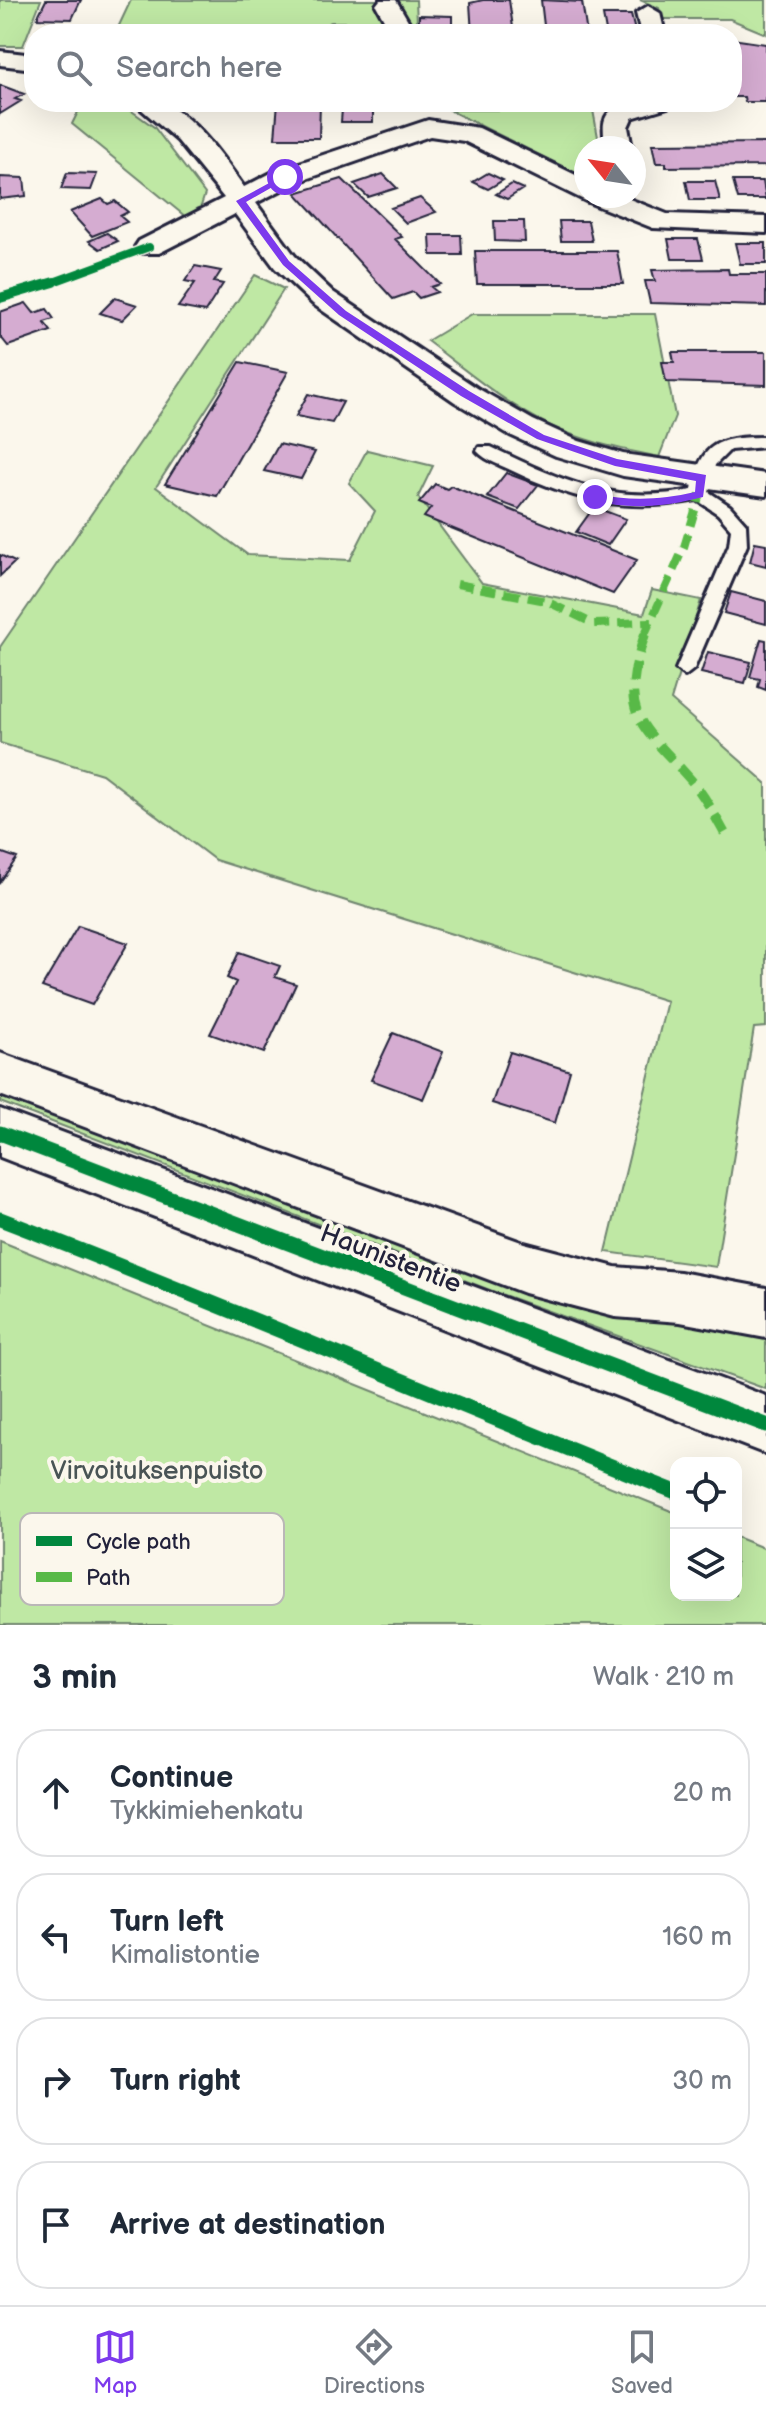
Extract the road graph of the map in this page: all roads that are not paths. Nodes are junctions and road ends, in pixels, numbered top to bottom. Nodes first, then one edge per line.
1 (388, 5) dead end
2 (398, 24) edge
3 (0, 58) edge
4 (24, 61) edge
5 (159, 112) edge
6 (624, 112) edge
7 (424, 115) edge
8 (617, 136) edge
9 (574, 184) edge
10 (241, 201) junction
11 (628, 208) edge
12 (766, 225) edge
13 (149, 247) dead end
14 (766, 442) edge
15 (485, 451) dead end
16 (766, 485) edge
17 (701, 486) junction
18 (685, 669) dead end
19 (0, 1074) edge
20 (0, 1133) edge
21 (766, 1313) edge
22 (766, 1425) edge

1 - 2 street
3 - 4 street
5 - 10 street
6 - 8 street
7 - 9 street
7 - 10 street
10 - 13 street
10 - 17 street
11 - 12 street
14 - 17 lane
15 - 17 lane
16 - 17 street
17 - 18 lane
19 - 21 street, Haunistentie
20 - 22 street, Haunistentie

